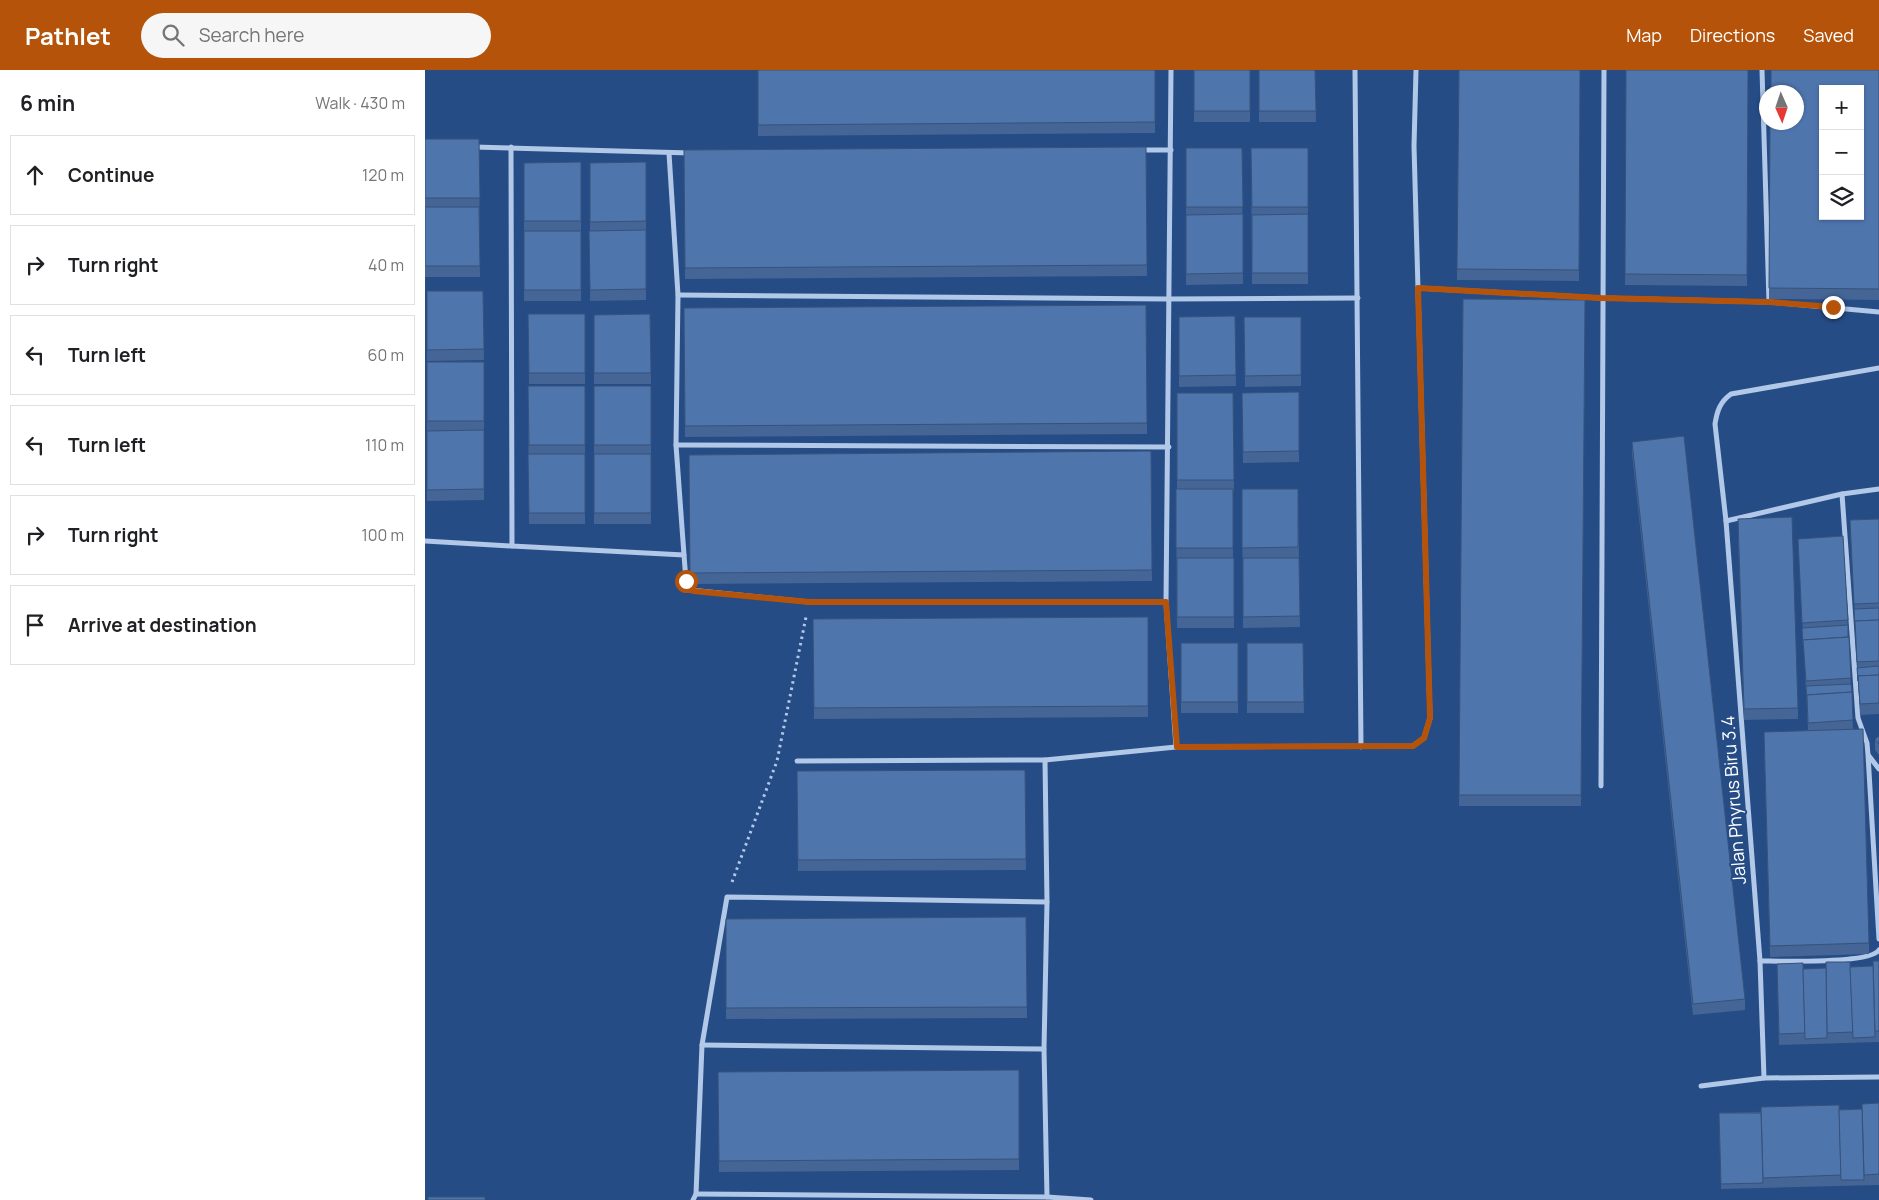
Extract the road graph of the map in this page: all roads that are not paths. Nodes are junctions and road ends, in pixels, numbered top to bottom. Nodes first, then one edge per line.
1 (1171, 70) edge
2 (1355, 70) edge
3 (1416, 70) edge
4 (1604, 70) edge
5 (1762, 70) edge
6 (511, 147) junction
7 (463, 148) edge
8 (1132, 150) edge
9 (1171, 150) junction
10 (669, 153) junction
11 (699, 153) edge
12 (1418, 288) junction
13 (678, 296) junction
14 (1358, 298) junction
15 (1601, 298) junction
16 (1167, 300) junction
17 (1769, 302) junction
18 (1879, 312) edge
19 (1879, 368) edge
20 (676, 445) junction
21 (1169, 447) junction
22 (1879, 489) edge
23 (1842, 494) junction
24 (1726, 521) junction
25 (425, 541) edge
26 (512, 546) junction
27 (684, 555) junction
28 (1166, 602) junction
29 (1177, 747) junction
30 (1361, 747) junction
31 (1869, 755) junction
32 (1045, 760) junction
33 (797, 761) dead end
34 (1879, 769) edge
35 (1601, 786) dead end
36 (1047, 902) junction
37 (1879, 939) edge
38 (1879, 952) edge
39 (1760, 961) junction
40 (702, 1045) junction
41 (1044, 1049) junction
42 (1879, 1077) edge
43 (1764, 1078) junction
44 (1701, 1086) dead end
45 (695, 1194) junction
46 (1047, 1197) junction
47 (693, 1200) edge
48 (1091, 1200) edge

1 - 9 street
2 - 14 street
3 - 12 street
4 - 15 street
5 - 17 street
6 - 7 street
6 - 10 street
6 - 26 street
8 - 9 street
9 - 16 street
10 - 11 street
10 - 13 street
12 - 15 street
12 - 30 street
13 - 16 street
13 - 20 street
14 - 16 street
14 - 30 street
15 - 17 street
15 - 35 street
16 - 21 street
17 - 18 street
19 - 24 street, Jalan Phyrus Biru 3.4
20 - 21 street
20 - 27 street
21 - 28 street
22 - 23 street
23 - 24 street
23 - 31 street
24 - 39 street, Jalan Phyrus Biru 3.4
25 - 26 street
26 - 27 street
27 - 28 street
28 - 29 street
29 - 30 street
29 - 32 street
31 - 34 street
31 - 37 street
32 - 33 street
32 - 36 street
36 - 40 street
36 - 41 street
38 - 39 street
39 - 43 street, Jalan Phyrus Biru 3.4
40 - 41 street
40 - 45 street
41 - 46 street
42 - 43 street
43 - 44 street
45 - 46 street
45 - 47 street
46 - 48 street

